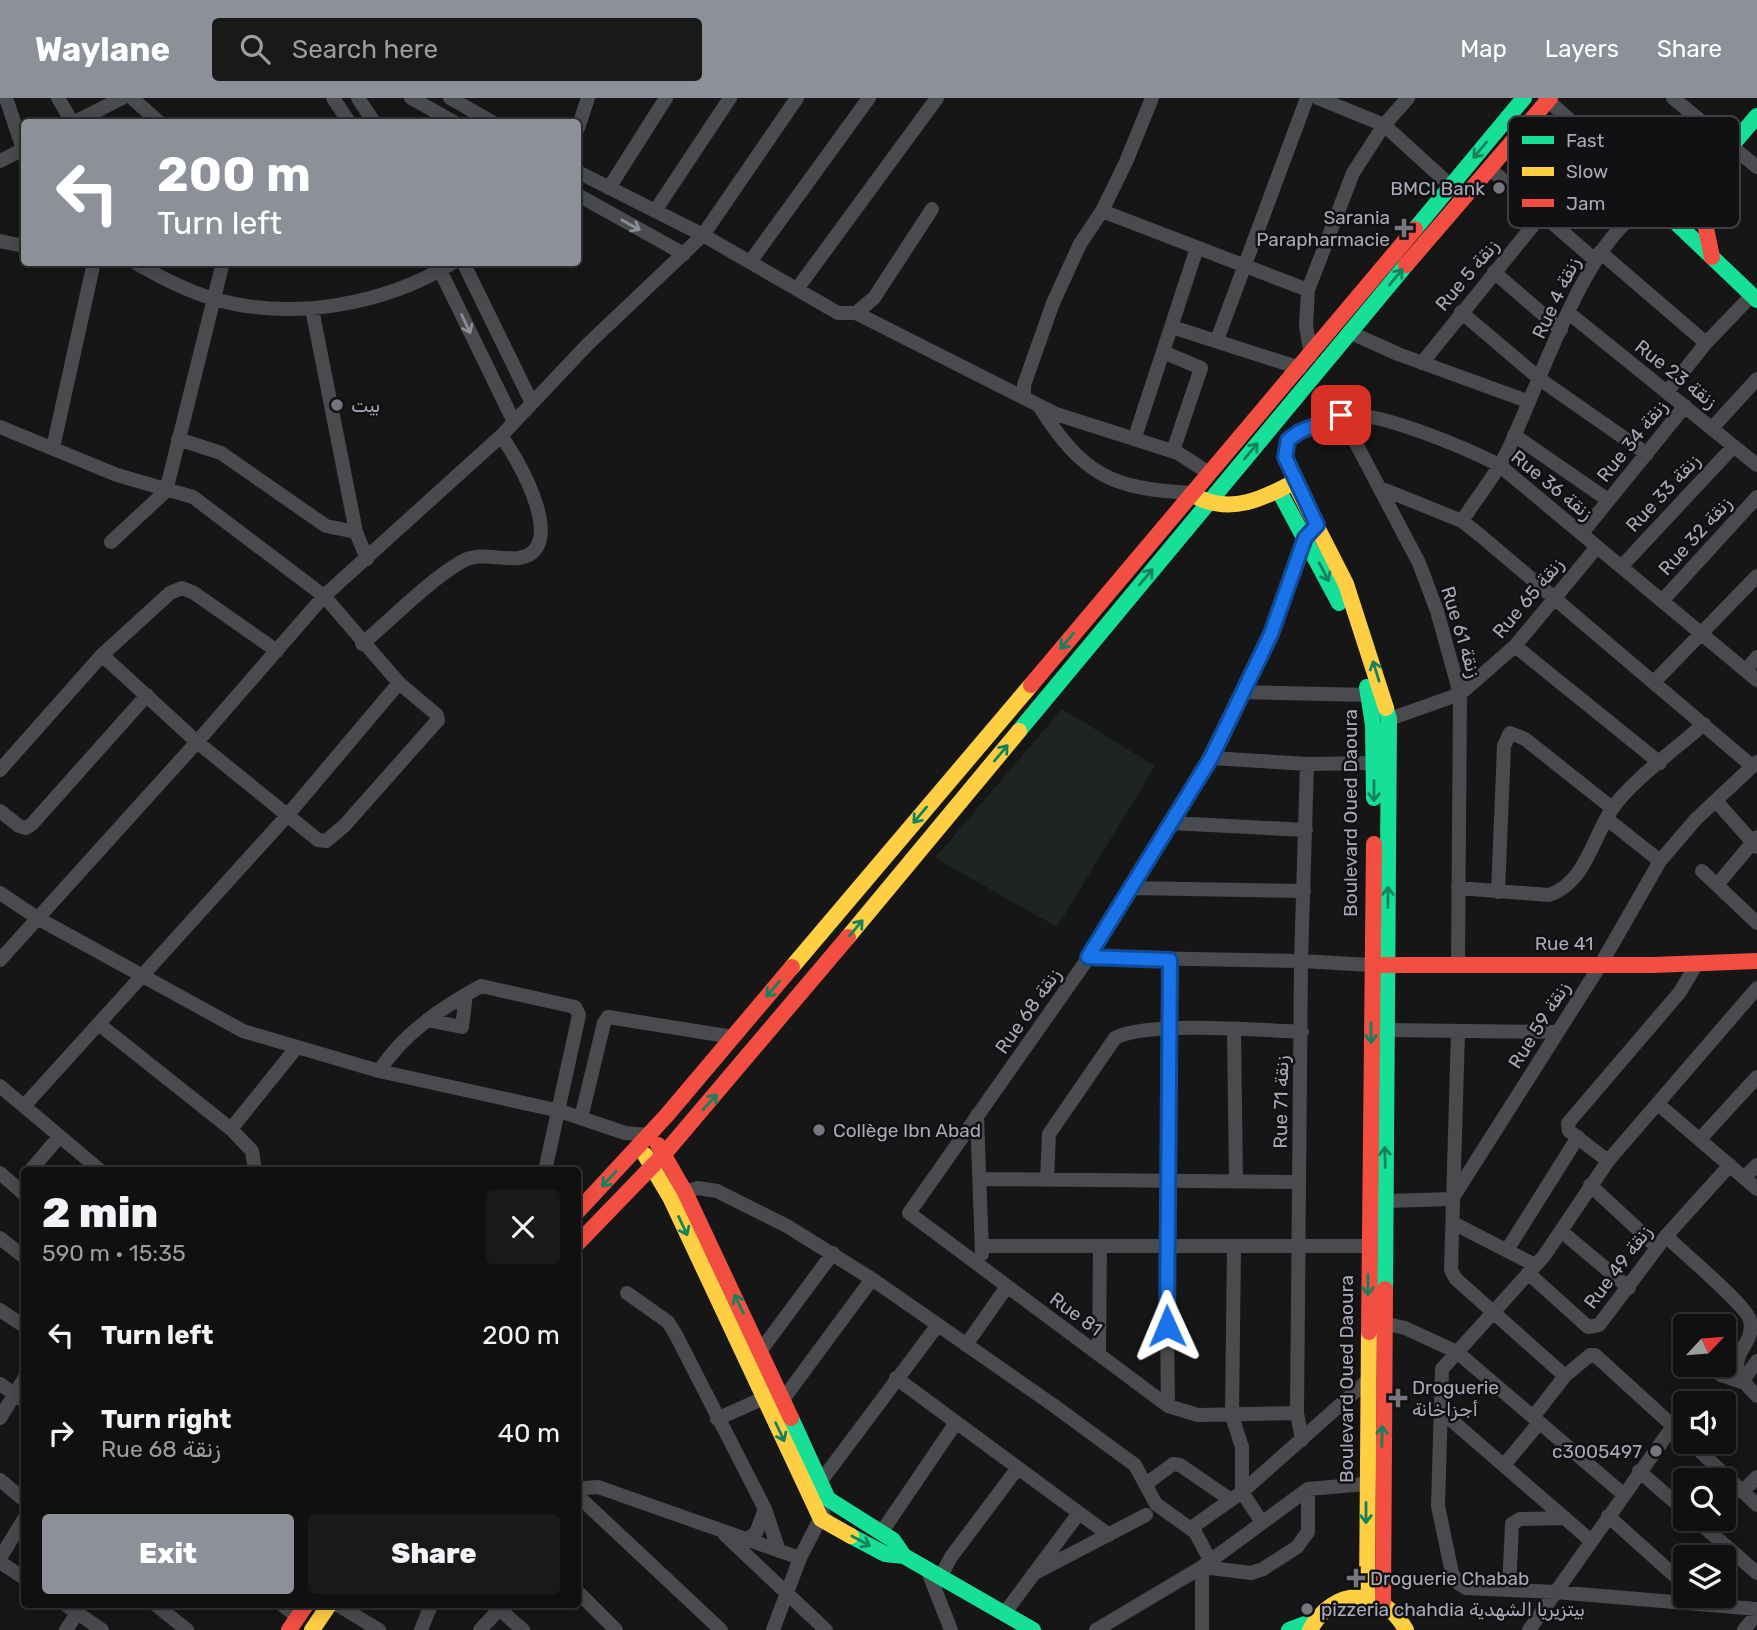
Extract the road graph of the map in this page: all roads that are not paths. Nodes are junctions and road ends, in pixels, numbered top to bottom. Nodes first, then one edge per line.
1 (6, 98) edge
2 (58, 98) edge
3 (122, 98) edge
4 (132, 98) edge
5 (333, 98) edge
6 (358, 98) edge
7 (411, 98) edge
8 (450, 98) edge
9 (587, 98) edge
10 (666, 98) edge
11 (730, 98) edge
12 (797, 98) edge
13 (869, 98) edge
14 (937, 98) edge
15 (1152, 98) edge
16 (1307, 98) edge
17 (1318, 98) edge
18 (1408, 98) edge
19 (1548, 99) edge
20 (1676, 99) edge
21 (1518, 100) edge
22 (1345, 103) edge
23 (1533, 116) edge
24 (1567, 116) edge
25 (1696, 116) edge
26 (1757, 116) edge
27 (72, 119) edge
28 (80, 119) edge
29 (156, 119) edge
30 (347, 119) edge
31 (372, 119) edge
32 (436, 119) edge
33 (487, 119) edge
34 (581, 119) edge
35 (1384, 125) junction
36 (1740, 136) edge
37 (21, 141) edge
38 (1508, 146) edge
39 (21, 151) edge
40 (1740, 153) edge
41 (0, 161) edge
42 (1757, 167) edge
43 (1489, 168) junction
44 (581, 174) edge
45 (1508, 184) edge
46 (1451, 186) junction
47 (609, 188) junction
48 (581, 197) edge
49 (932, 209) dead end
50 (655, 211) junction
51 (1102, 211) junction
52 (1531, 228) edge
53 (1562, 228) edge
54 (1623, 228) edge
55 (1682, 228) edge
56 (1706, 228) edge
57 (704, 235) junction
58 (0, 241) edge
59 (21, 245) edge
60 (1197, 248) junction
61 (684, 254) junction
62 (1598, 256) junction
63 (1712, 257) junction
64 (750, 262) junction
65 (90, 266) edge
66 (142, 266) edge
67 (222, 266) edge
68 (442, 266) edge
69 (444, 266) edge
70 (465, 266) edge
71 (1245, 266) junction
72 (1494, 272) junction
73 (797, 289) junction
74 (1308, 290) junction
75 (1755, 298) edge
76 (212, 299) junction
77 (312, 309) junction
78 (1461, 312) junction
79 (856, 313) junction
80 (1570, 314) junction
81 (1172, 327) junction
82 (1561, 330) junction
83 (1349, 332) junction
84 (1217, 340) junction
85 (1706, 343) junction
86 (1163, 352) junction
87 (1311, 355) junction
88 (1422, 363) junction
89 (1300, 368) junction
90 (1541, 380) junction
91 (1757, 380) edge
92 (1667, 392) junction
93 (1024, 396) junction
94 (531, 401) junction
95 (1527, 401) junction
96 (1038, 405) junction
97 (1685, 407) junction
98 (1341, 415) junction
99 (513, 420) junction
100 (0, 427) edge
101 (1713, 427) junction
102 (1514, 435) junction
103 (501, 436) junction
104 (1135, 437) junction
105 (178, 439) junction
106 (1734, 446) junction
107 (53, 448) junction
108 (1173, 451) junction
109 (1647, 454) junction
110 (1499, 465) junction
111 (1757, 465) edge
112 (1209, 473) junction
113 (1294, 482) junction
114 (1380, 488) junction
115 (166, 491) junction
116 (1279, 491) junction
117 (1192, 493) junction
118 (1757, 497) edge
119 (1608, 500) junction
120 (1207, 504) junction
121 (1462, 521) junction
122 (1317, 525) junction
123 (356, 532) junction
124 (1582, 533) junction
125 (1305, 538) junction
126 (111, 542) dead end
127 (1597, 547) junction
128 (367, 559) junction
129 (1620, 567) junction
130 (1757, 576) edge
131 (324, 596) junction
132 (1553, 598) junction
133 (1662, 601) junction
134 (1701, 633) junction
135 (362, 644) junction
136 (1515, 646) junction
137 (277, 651) junction
138 (102, 655) junction
139 (1757, 657) edge
140 (1746, 670) junction
141 (1757, 680) edge
142 (1654, 682) junction
143 (399, 683) junction
144 (1241, 692) junction
145 (1460, 694) junction
146 (147, 695) junction
147 (1369, 695) junction
148 (1389, 719) junction
149 (1704, 724) junction
150 (1373, 725) junction
151 (197, 742) junction
152 (1211, 758) junction
153 (1374, 763) junction
154 (1660, 763) junction
155 (1307, 764) junction
156 (1754, 764) edge
157 (0, 770) edge
158 (1716, 801) junction
159 (0, 811) edge
160 (1610, 813) junction
161 (286, 817) junction
162 (1171, 823) junction
163 (1306, 830) junction
164 (1755, 842) edge
165 (1660, 861) junction
166 (1702, 871) dead end
167 (1717, 886) junction
168 (1131, 888) junction
169 (1458, 888) junction
170 (1304, 891) junction
171 (1498, 892) junction
172 (0, 893) edge
173 (39, 919) junction
174 (1757, 923) edge
175 (1088, 957) junction
176 (0, 960) edge
177 (1170, 960) junction
178 (1301, 961) junction
179 (1757, 961) edge
180 (1601, 964) junction
181 (1371, 965) junction
182 (1388, 965) junction
183 (1458, 965) junction
184 (1696, 965) junction
185 (141, 973) junction
186 (1757, 988) edge
187 (466, 995) junction
188 (427, 1020) junction
189 (100, 1025) junction
190 (1171, 1029) junction
191 (1234, 1029) junction
192 (1386, 1030) junction
193 (1301, 1032) junction
194 (1458, 1032) junction
195 (1556, 1032) junction
196 (733, 1037) junction
197 (298, 1047) junction
198 (379, 1071) junction
199 (1757, 1077) edge
200 (0, 1086) edge
201 (1658, 1104) junction
202 (24, 1106) junction
203 (560, 1111) junction
204 (977, 1115) junction
205 (582, 1118) junction
206 (230, 1129) junction
207 (59, 1137) junction
208 (1578, 1137) junction
209 (1700, 1139) junction
210 (645, 1140) junction
211 (664, 1153) junction
212 (1608, 1161) junction
213 (1730, 1165) junction
214 (1757, 1165) edge
215 (652, 1166) junction
216 (33, 1167) edge
217 (96, 1167) edge
218 (254, 1167) edge
219 (546, 1167) edge
220 (0, 1173) edge
221 (1745, 1177) junction
222 (979, 1179) junction
223 (1047, 1180) junction
224 (1168, 1181) junction
225 (1236, 1181) junction
226 (1299, 1182) junction
227 (1590, 1185) junction
228 (21, 1186) edge
229 (1757, 1189) edge
230 (685, 1192) junction
231 (1452, 1199) junction
232 (1387, 1201) junction
233 (581, 1208) edge
234 (909, 1213) joint
235 (1453, 1223) junction
236 (1561, 1231) junction
237 (0, 1238) edge
238 (581, 1239) edge
239 (1661, 1242) junction
240 (982, 1246) junction
241 (1100, 1246) junction
242 (1166, 1246) junction
243 (1234, 1246) junction
244 (1299, 1246) junction
245 (1368, 1246) junction
246 (1507, 1250) junction
247 (833, 1253) junction
248 (21, 1255) edge
249 (983, 1269) junction
250 (1532, 1269) junction
251 (872, 1279) junction
252 (1006, 1287) junction
253 (1629, 1288) junction
254 (627, 1293) dead end
255 (0, 1310) edge
256 (1492, 1311) junction
257 (1752, 1317) edge
258 (1376, 1322) junction
259 (21, 1324) edge
260 (937, 1326) junction
261 (965, 1345) junction
262 (761, 1350) junction
263 (1457, 1352) junction
264 (1100, 1354) junction
265 (1757, 1361) edge
266 (1564, 1376) junction
267 (1727, 1377) edge
268 (896, 1378) junction
269 (1367, 1381) junction
270 (1742, 1382) junction
271 (0, 1384) edge
272 (1757, 1396) edge
273 (20, 1397) edge
274 (764, 1398) junction
275 (784, 1398) junction
276 (1168, 1406) junction
277 (1442, 1412) junction
278 (1297, 1413) junction
279 (1232, 1416) junction
280 (0, 1418) edge
281 (717, 1419) junction
282 (1536, 1420) junction
283 (955, 1424) junction
284 (1673, 1426) joint
285 (1302, 1440) junction
286 (1702, 1454) edge
287 (1504, 1465) junction
288 (1017, 1469) junction
289 (1639, 1471) junction
290 (1757, 1478) edge
291 (0, 1480) edge
292 (821, 1481) junction
293 (1146, 1484) junction
294 (1366, 1484) junction
295 (1308, 1489) junction
296 (581, 1492) edge
297 (1742, 1492) junction
298 (1623, 1494) junction
299 (1237, 1496) junction
300 (21, 1498) edge
301 (581, 1498) edge
302 (828, 1499) junction
303 (1673, 1501) edge
304 (1757, 1505) edge
305 (765, 1510) junction
306 (1079, 1513) junction
307 (1146, 1515) dead end
308 (1608, 1516) junction
309 (1565, 1518) junction
310 (821, 1519) junction
311 (1261, 1521) junction
312 (21, 1524) edge
313 (1191, 1528) junction
314 (1709, 1531) edge
315 (722, 1532) junction
316 (881, 1533) junction
317 (1109, 1535) junction
318 (746, 1540) junction
319 (1590, 1540) junction
320 (779, 1551) junction
321 (904, 1556) junction
322 (800, 1558) junction
323 (0, 1560) edge
324 (1206, 1564) junction
325 (926, 1568) junction
326 (1757, 1573) edge
327 (1033, 1574) junction
328 (1673, 1574) edge
329 (21, 1576) edge
330 (942, 1576) junction
331 (1509, 1590) junction
332 (1555, 1592) junction
333 (788, 1594) junction
334 (581, 1595) edge
335 (1375, 1599) junction
336 (1673, 1599) edge
337 (160, 1608) edge
338 (327, 1608) edge
339 (343, 1608) edge
340 (430, 1608) edge
341 (500, 1608) edge
342 (502, 1608) edge
343 (1729, 1608) edge
344 (72, 1609) edge
345 (1004, 1614) junction
346 (1756, 1615) edge
347 (1311, 1625) edge
348 (373, 1628) edge
349 (66, 1630) edge
350 (102, 1630) edge
351 (187, 1630) edge
352 (312, 1630) edge
353 (421, 1630) edge
354 (480, 1630) edge
355 (523, 1630) edge
356 (616, 1630) edge
357 (721, 1630) edge
358 (773, 1630) edge
359 (826, 1630) edge
360 (951, 1630) edge
361 (1033, 1630) edge
362 (1096, 1630) edge
363 (1202, 1630) edge
364 (1290, 1630) edge
365 (1406, 1630) edge
366 (1529, 1630) edge
367 (1744, 1630) edge

1 - 37 street
2 - 27 street
3 - 28 street
4 - 29 street
5 - 30 street
6 - 31 street
7 - 32 street
8 - 32 street
8 - 33 street
9 - 34 street
10 - 47 street
11 - 50 street
12 - 57 street
13 - 64 street
14 - 73 street
15 - 51 street
16 - 71 street
17 - 22 street
18 - 35 street
19 - 23 street
19 - 24 street
20 - 25 street
21 -> 46 street
22 - 35 street
26 - 36 street
35 - 46 street
35 - 74 street
38 - 43 street
39 - 41 street
40 - 42 street
43 - 45 street
83 -> 43 street
44 - 47 street
46 - 87 street
47 - 50 street
48 -> 61 street
49 - 79 street
50 - 57 street
51 - 60 street
51 - 93 street
52 - 72 street, Rue 5 زنقة
53 - 62 street
54 - 62 street, Rue 4 زنقة
55 - 63 street
56 - 63 street
57 - 61 street
57 - 64 street
58 - 59 street
60 - 71 street
60 - 81 street
61 - 94 street
62 - 80 street, Rue 4 زنقة
62 - 85 street
63 - 75 street
64 - 73 street
65 - 107 street
66 - 76 street
67 - 76 street
68 - 77 street
69 -> 99 street
70 - 94 street
71 - 74 street
71 - 84 street
72 - 78 street, Rue 5 زنقة
72 - 82 street
73 - 79 street
74 - 87 street
75 - 85 street
76 - 77 street
76 - 105 street
77 - 123 street
78 - 88 street, Rue 5 زنقة
78 - 90 street
79 - 93 street
80 - 82 street, Rue 4 زنقة
80 - 92 street, Rue 23 زنقة
81 - 84 street
81 - 86 street
82 - 90 street, Rue 4 زنقة
83 - 88 street
120 -> 83 street
84 - 89 street
85 - 92 street
86 - 104 street
86 - 108 street
87 - 89 street
88 - 95 street
89 - 112 street
90 - 95 street, Rue 4 زنقة
90 - 109 street
91 - 101 street
92 - 97 street, Rue 23 زنقة
93 - 96 street
94 - 99 street
95 - 102 street, Rue 4 زنقة
96 - 104 street
96 - 117 street
97 - 101 street, Rue 23 زنقة
97 - 109 street, Rue 34 زنقة
98 - 110 street, Rue 36 زنقة
98 - 113 street, Rue 36 زنقة
98 - 114 street, Rue 61 زنقة
99 - 103 street
100 - 107 street
101 - 106 street, Rue 23 زنقة
102 - 110 street, Rue 4 زنقة
102 - 119 street
103 - 128 street
103 - 135 street
104 - 108 street
105 - 115 street
105 - 123 street
106 - 111 street, Rue 23 زنقة
106 - 129 street, Rue 33 زنقة
107 - 115 street
108 - 112 street
109 - 119 street, Rue 34 زنقة
110 - 121 street, Rue 4 زنقة
110 - 124 street, Rue 36 زنقة
112 - 117 street
113 - 116 street
113 - 122 street, Boulevard Oued Daoura
114 - 121 street
114 - 145 street, Rue 61 زنقة
115 - 126 street
115 - 131 street
116 - 120 street
116 - 125 street, Boulevard Oued Daoura
117 - 120 street
117 -> 196 street
118 - 133 street, Rue 32 زنقة
119 - 124 street, Rue 34 زنقة
211 -> 120 street
121 - 132 street
122 - 125 street, Rue 68 زنقة
148 -> 122 street, Boulevard Oued Daoura
123 - 128 street
124 - 127 street, Rue 36 زنقة
125 - 144 street, Rue 68 زنقة
125 -> 147 street, Boulevard Oued Daoura
127 - 129 street, Rue 36 زنقة
127 - 132 street, Rue 65 زنقة
128 - 131 street
129 - 133 street, Rue 36 زنقة
130 - 134 street
131 - 135 street
131 - 137 street
132 - 136 street, Rue 65 زنقة
132 - 142 street
133 - 134 street, Rue 36 زنقة
134 - 140 street, Rue 36 زنقة
134 - 142 street
135 - 143 street
136 - 145 street, Rue 65 زنقة
136 - 154 street
137 - 138 street
137 - 151 street
138 - 146 street
138 - 157 street
139 - 140 street
140 - 141 street, Rue 36 زنقة
142 - 149 street
143 - 161 street
143 - 161 street
144 - 147 street
144 - 152 street, Rue 68 زنقة
145 - 148 street, Rue 65 زنقة
145 - 169 street, Rue 61 زنقة
146 - 151 street
146 - 159 street
147 - 150 street, Boulevard Oued Daoura
148 - 150 street, Rue 65 زنقة
182 -> 148 street, Boulevard Oued Daoura
149 - 154 street
149 - 156 street
150 - 153 street, Boulevard Oued Daoura
151 - 161 street
151 - 173 street
152 - 155 street
152 - 162 street, Rue 68 زنقة
153 - 155 street
153 -> 181 street, Boulevard Oued Daoura
154 - 160 street
155 - 163 street, Rue 71 زنقة
156 - 158 street, Rue 59 زنقة
158 - 164 street
158 - 165 street, Rue 59 زنقة
160 - 165 street
160 - 171 street
160 - 171 street
161 - 185 street
162 - 163 street
162 - 168 street, Rue 68 زنقة
163 - 170 street, Rue 71 زنقة
164 - 167 street
165 - 180 street, Rue 59 زنقة
166 - 167 street
167 - 174 street
168 - 170 street
168 - 175 street, Rue 68 زنقة
169 - 171 street
169 - 183 street, Rue 61 زنقة
170 - 178 street, Rue 71 زنقة
172 - 173 street
173 - 176 street
173 - 185 street
175 - 177 street
175 - 204 street, Rue 68 زنقة
177 - 178 street
177 - 190 street
178 - 181 street
178 - 193 street, Rue 71 زنقة
179 - 184 street, Rue 41
180 - 183 street, Rue 41
180 - 184 street, Rue 41
180 - 195 street, Rue 59 زنقة
181 - 182 street, Rue 41
181 -> 245 street, Boulevard Oued Daoura
182 - 183 street, Rue 41
182 - 192 street, Boulevard Oued Daoura
184 - 208 street
185 - 189 street
185 - 197 street
186 - 201 street
187 - 188 street
187 - 188 street
187 - 203 street
188 - 198 street
189 - 202 street
189 - 206 street
190 - 191 street
190 - 223 street
190 - 224 street
191 - 193 street
191 - 225 street
192 - 194 street
232 -> 192 street, Boulevard Oued Daoura
193 - 226 street, Rue 71 زنقة
194 - 195 street
194 - 231 street
195 - 231 street, Rue 59 زنقة
196 - 205 street
196 - 210 street
197 - 198 street
197 - 206 street
198 - 203 street
199 - 209 street
200 - 202 street
201 - 209 street
201 - 212 street
202 - 207 street
203 - 205 street
203 - 219 street
204 - 222 street
204 - 234 street, Rue 68 زنقة
205 - 210 street
206 - 218 street
207 - 216 street
207 - 217 street
208 - 212 street
208 - 246 street
209 - 213 street
210 - 211 street
210 - 215 street
210 -> 233 street
211 - 215 street
211 - 230 street
212 - 227 street
213 - 221 street
213 - 239 street, Rue 49 زنقة
214 - 221 street
215 - 238 street
215 -> 274 street
220 - 228 street
221 - 229 street
222 - 223 street
222 - 240 street
223 - 224 street
224 - 225 street
224 - 242 street
225 - 226 street
226 - 244 street, Rue 71 زنقة
227 - 236 street
227 - 239 street
230 - 247 street
262 -> 230 street
231 - 232 street
231 - 235 street
232 - 258 street, Boulevard Oued Daoura
234 - 249 street, Rue 81
235 - 246 street
235 - 256 street
236 - 250 street
236 - 253 street
237 - 248 street
239 - 253 street, Rue 49 زنقة
239 - 257 street
240 - 241 street
240 - 249 street
241 - 242 street
241 - 264 street
242 - 243 street
242 - 276 street
243 - 244 street
243 - 279 street
244 - 245 street
244 - 278 street, Rue 71 زنقة
245 -> 258 street, Boulevard Oued Daoura
246 - 250 street
247 - 251 street
247 - 262 street
249 - 252 street, Rue 81
250 - 253 street, Rue 49 زنقة
250 - 256 street
251 - 260 street
251 - 275 street
252 - 261 street
252 - 264 street, Rue 81
254 - 281 street
255 - 259 street
256 - 263 street
256 - 266 street
257 - 270 street
258 - 263 street
258 - 269 street, Boulevard Oued Daoura
335 -> 258 street, Boulevard Oued Daoura
260 - 261 street
260 - 268 street
261 - 293 street
262 - 275 street
263 - 277 street
263 - 282 street
264 - 276 street, Rue 81
265 - 270 street
266 - 282 street
266 - 284 street
267 - 270 street
268 - 283 street
268 - 292 street
269 - 285 street
269 - 294 street, Boulevard Oued Daoura
270 - 272 street
271 - 273 street
273 - 280 street
274 - 281 street
274 -> 310 street
275 - 292 street
276 - 279 street, Rue 81
277 - 287 street
277 - 331 street
278 - 279 street, Rue 81
278 - 285 street, Rue 71 زنقة
279 - 299 street
281 - 305 street
282 - 287 street
282 - 298 street
283 - 288 street
283 - 316 street
284 - 289 street
285 - 299 street
286 - 297 street
287 - 309 street
288 - 306 street
288 - 330 street
289 - 298 street
289 - 303 street
290 - 297 street
291 - 300 street
292 - 302 street
293 - 299 street
293 - 313 street
294 - 295 street
294 -> 335 street, Boulevard Oued Daoura
295 - 311 street
295 - 324 street
296 - 315 street
297 - 304 street
298 - 308 street
299 - 311 street
299 - 313 street
301 - 357 street
302 - 310 street
302 - 316 street
305 - 318 street
305 - 320 street
306 - 317 street
306 - 327 street
307 - 317 street
308 - 319 street
308 - 328 street
309 - 319 street
309 - 331 street
310 -> 321 street
310 - 322 street
311 - 324 street
312 - 323 street
313 - 324 street
314 - 326 street
315 - 318 street
315 - 333 street
316 - 321 street
317 - 327 street
318 - 320 street
319 - 332 street
320 - 322 street
321 - 325 street
322 - 333 street
323 - 329 street
324 - 362 street
324 - 363 street
325 - 330 street
325 - 360 street
327 - 345 street
330 - 345 street
331 - 332 street
332 - 336 street
332 - 366 street
333 - 358 street
333 - 359 street
334 - 356 street
335 - 347 street
335 - 365 street
337 - 351 street
338 - 352 street
339 - 348 street
340 - 353 street
341 - 354 street
342 - 355 street
343 - 346 street
344 - 349 street
344 - 350 street
345 - 361 street
346 - 367 street
347 - 364 street

